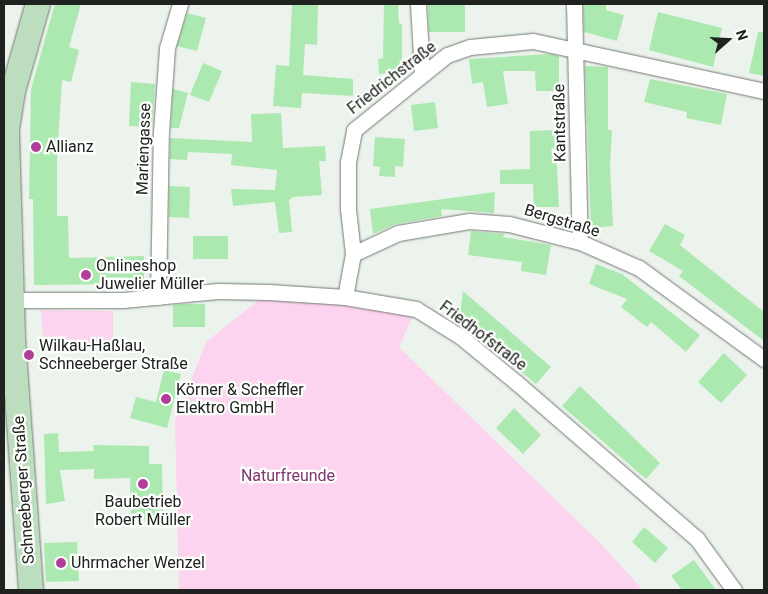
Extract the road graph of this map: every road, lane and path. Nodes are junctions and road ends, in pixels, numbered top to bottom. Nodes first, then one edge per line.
1 (38, 4) edge
2 (180, 4) edge
3 (418, 4) edge
4 (574, 4) edge
5 (576, 49) junction
6 (422, 73) junction
7 (764, 91) edge
8 (580, 242) junction
9 (353, 254) junction
10 (158, 297) junction
11 (345, 297) junction
12 (12, 300) junction
13 (764, 358) edge
14 (31, 590) edge
15 (734, 590) edge

1 - 12 main road, Schneeberger Straße
2 - 10 street, Mariengasse
3 - 6 street
4 - 5 street, Kantstraße
5 - 6 street, Friedrichstraße
5 - 7 street, Friedrichstraße
5 - 8 street, Kantstraße
6 - 9 street, Friedrichstraße
8 - 9 street, Bergstraße
8 - 13 street, Bergstraße
9 - 11 street, Friedrichstraße
10 - 11 street, Friedhofstraße
10 - 12 street, Friedhofstraße
11 - 15 street, Friedhofstraße
12 - 14 main road, Schneeberger Straße

